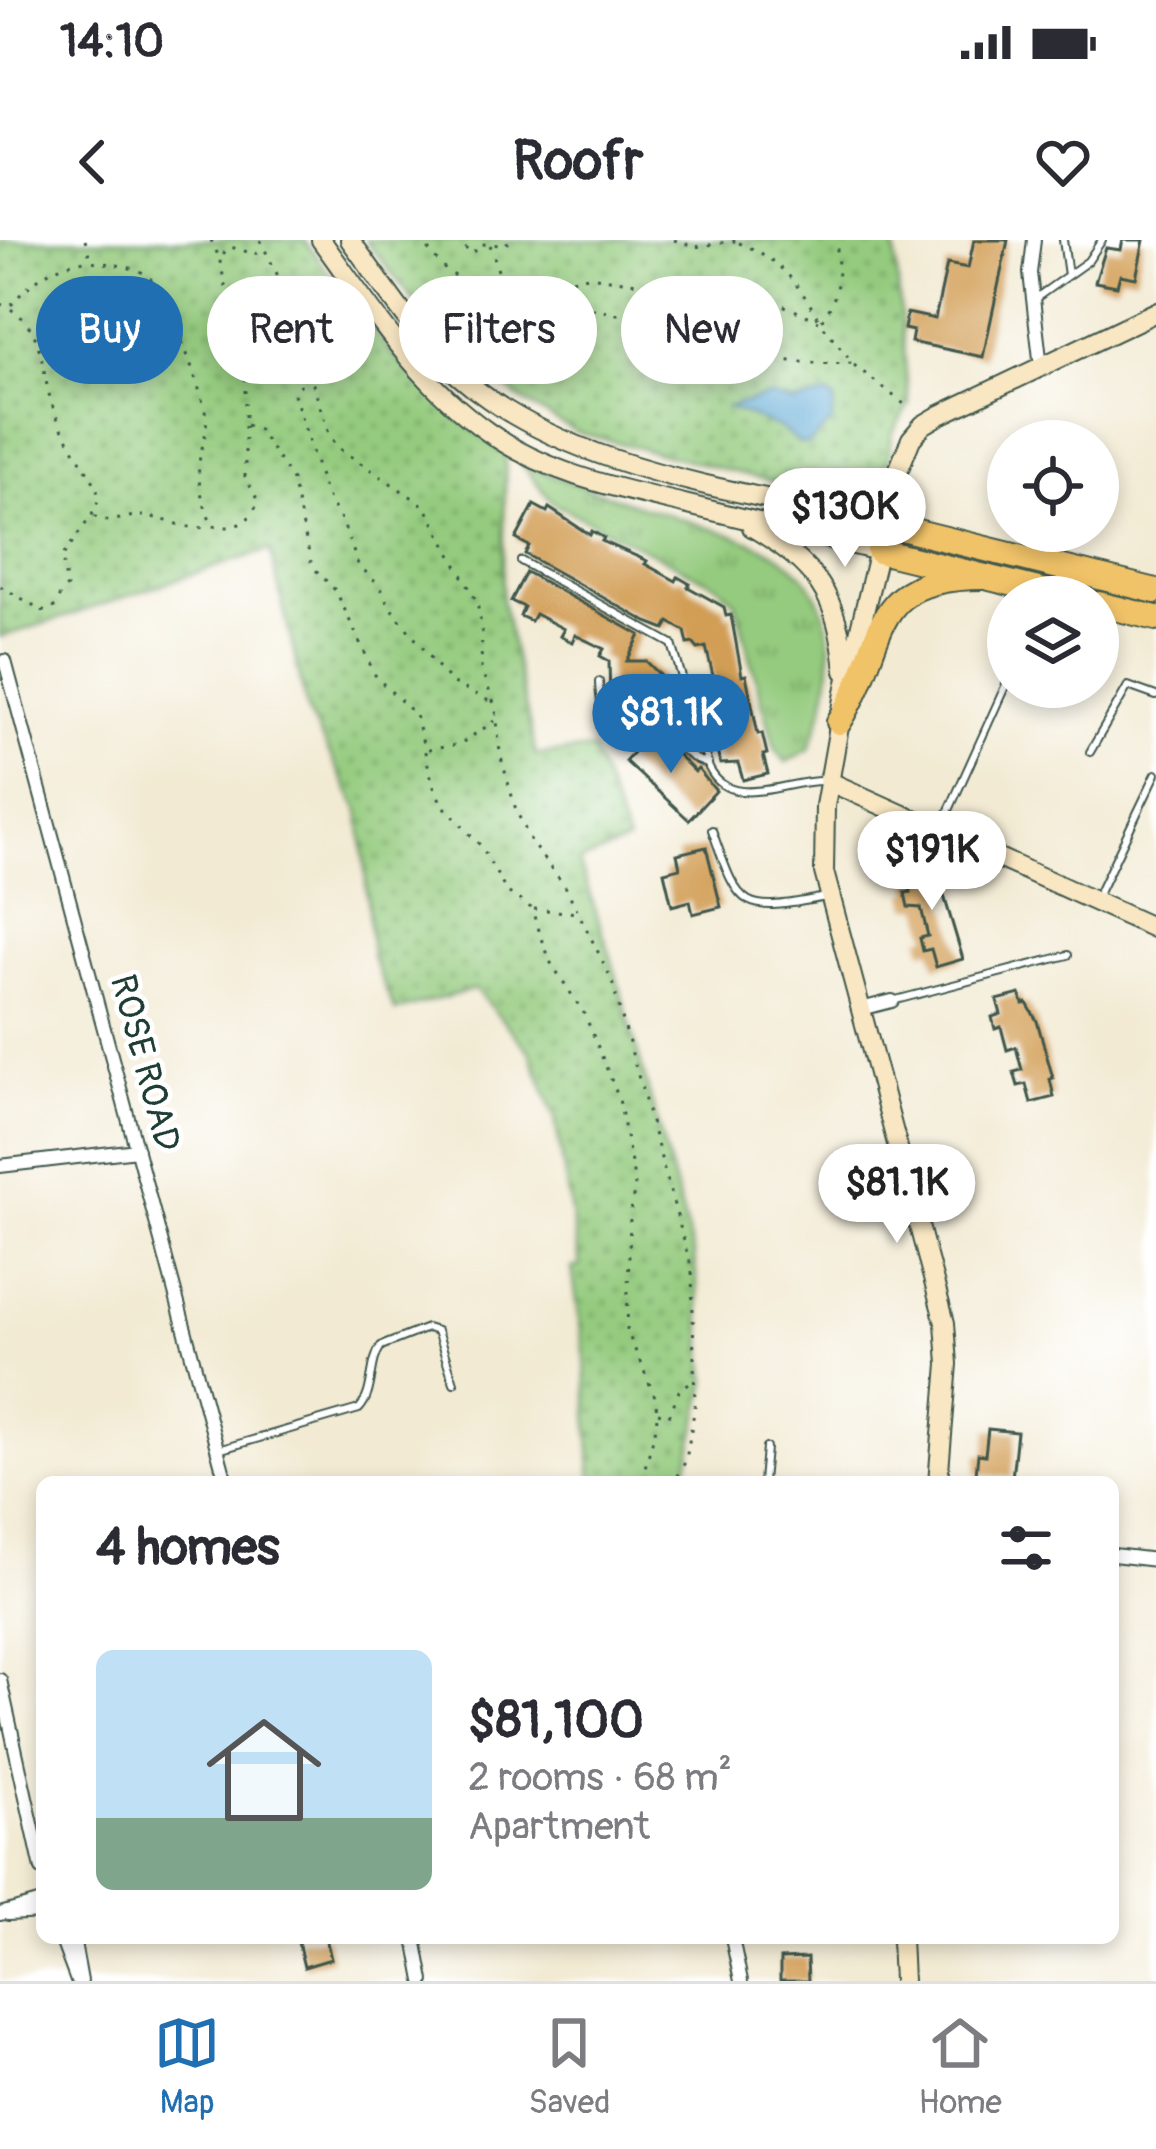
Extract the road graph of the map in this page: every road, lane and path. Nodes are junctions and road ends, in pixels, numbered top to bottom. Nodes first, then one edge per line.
1 (85, 240) edge
2 (211, 240) edge
3 (260, 240) edge
4 (321, 240) edge
5 (350, 240) edge
6 (420, 240) edge
7 (456, 240) edge
8 (512, 240) edge
9 (674, 240) edge
10 (836, 240) edge
11 (1034, 240) edge
12 (1063, 240) edge
13 (1102, 240) edge
14 (740, 242) edge
15 (490, 245) junction
16 (266, 251) junction
17 (219, 256) junction
18 (91, 261) junction
19 (1068, 275) junction
20 (223, 276) edge
21 (278, 276) edge
22 (455, 276) edge
23 (500, 276) edge
24 (597, 277) edge
25 (1033, 300) junction
26 (0, 304) edge
27 (9, 308) junction
28 (597, 310) edge
29 (1156, 312) edge
30 (820, 322) junction
31 (853, 363) junction
32 (1041, 368) junction
33 (245, 384) edge
34 (301, 384) edge
35 (313, 384) edge
36 (908, 407) dead end
37 (246, 424) junction
38 (896, 481) junction
39 (804, 504) junction
40 (92, 514) junction
41 (738, 518) junction
42 (885, 524) junction
43 (212, 526) junction
44 (879, 551) junction
45 (521, 561) dead end
46 (986, 578) joint
47 (0, 586) edge
48 (1156, 591) edge
49 (1119, 609) edge
50 (1156, 618) edge
51 (5, 661) dead end
52 (599, 682) dead end
53 (846, 687) junction
54 (1156, 696) edge
55 (494, 703) junction
56 (995, 708) edge
57 (497, 720) junction
58 (839, 722) junction
59 (426, 750) junction
60 (1090, 752) dead end
61 (708, 764) junction
62 (1156, 774) edge
63 (828, 782) junction
64 (712, 830) dead end
65 (939, 833) junction
66 (829, 897) junction
67 (1095, 901) junction
68 (531, 908) junction
69 (580, 913) junction
70 (1156, 929) edge
71 (1068, 955) dead end
72 (892, 1001) joint
73 (861, 1009) junction
74 (137, 1150) junction
75 (0, 1166) edge
76 (695, 1378) junction
77 (454, 1382) dead end
78 (656, 1412) junction
79 (766, 1448) dead end
80 (218, 1450) junction
81 (224, 1476) edge
82 (641, 1476) edge
83 (678, 1476) edge
84 (764, 1476) edge
85 (938, 1476) edge
86 (1119, 1557) edge
87 (1156, 1560) edge
88 (0, 1680) edge
89 (35, 1828) joint
90 (36, 1834) edge
91 (36, 1904) edge
92 (36, 1912) edge
93 (1, 1914) edge
94 (64, 1944) edge
95 (78, 1944) edge
96 (416, 1944) edge
97 (733, 1944) edge
98 (901, 1944) edge
99 (79, 1981) edge
100 (423, 1981) edge
101 (741, 1981) edge
102 (903, 1981) edge

1 - 18 path
2 - 17 path
3 - 16 path
4 - 41 main road
5 - 39 main road
6 - 22 path
7 - 15 path
8 - 15 path
9 - 14 path
10 - 30 path
11 - 25 street
12 - 19 lane
13 - 19 lane
14 - 30 path
15 - 23 path
16 - 17 path
16 - 21 path
17 - 20 path
18 - 27 path
18 - 43 path
19 - 25 lane
24 - 30 path
25 - 32 street
26 - 27 path
27 - 40 path
28 - 31 path
29 - 32 main road
30 - 31 path
31 - 36 path
32 - 38 main road
33 - 37 path
34 - 55 path
35 - 55 path
37 - 43 path
37 - 59 path
38 - 39 main road
38 - 42 main road
39 - 42 main road
40 - 43 path
40 - 47 path
41 - 44 main road
41 - 53 main road
42 - 44 main road
42 - 48 highway
44 - 46 highway
44 - 53 main road
45 - 61 lane
46 - 58 highway
49 - 50 highway
51 - 74 street, ROSE ROAD
52 - 61 lane
53 - 58 main road
54 - 60 lane
55 - 57 path
56 - 65 lane
57 - 59 path
57 - 69 path
58 - 63 main road
59 - 68 path
61 - 63 lane
62 - 67 lane
63 - 65 main road
63 - 66 main road
64 - 66 lane
65 - 67 main road
66 - 73 main road
67 - 70 main road
68 - 69 path
68 - 78 path
69 - 76 path
71 - 72 lane
72 - 73 street
73 - 85 main road
74 - 75 street
74 - 80 street, ROSE ROAD
76 - 78 path
76 - 83 path
77 - 80 lane
78 - 82 path
79 - 84 lane
80 - 81 street, ROSE ROAD
86 - 87 street
88 - 89 street
89 - 90 street
91 - 93 street
92 - 93 street
94 - 99 street
95 - 99 street
96 - 100 street
97 - 101 street
98 - 102 main road

